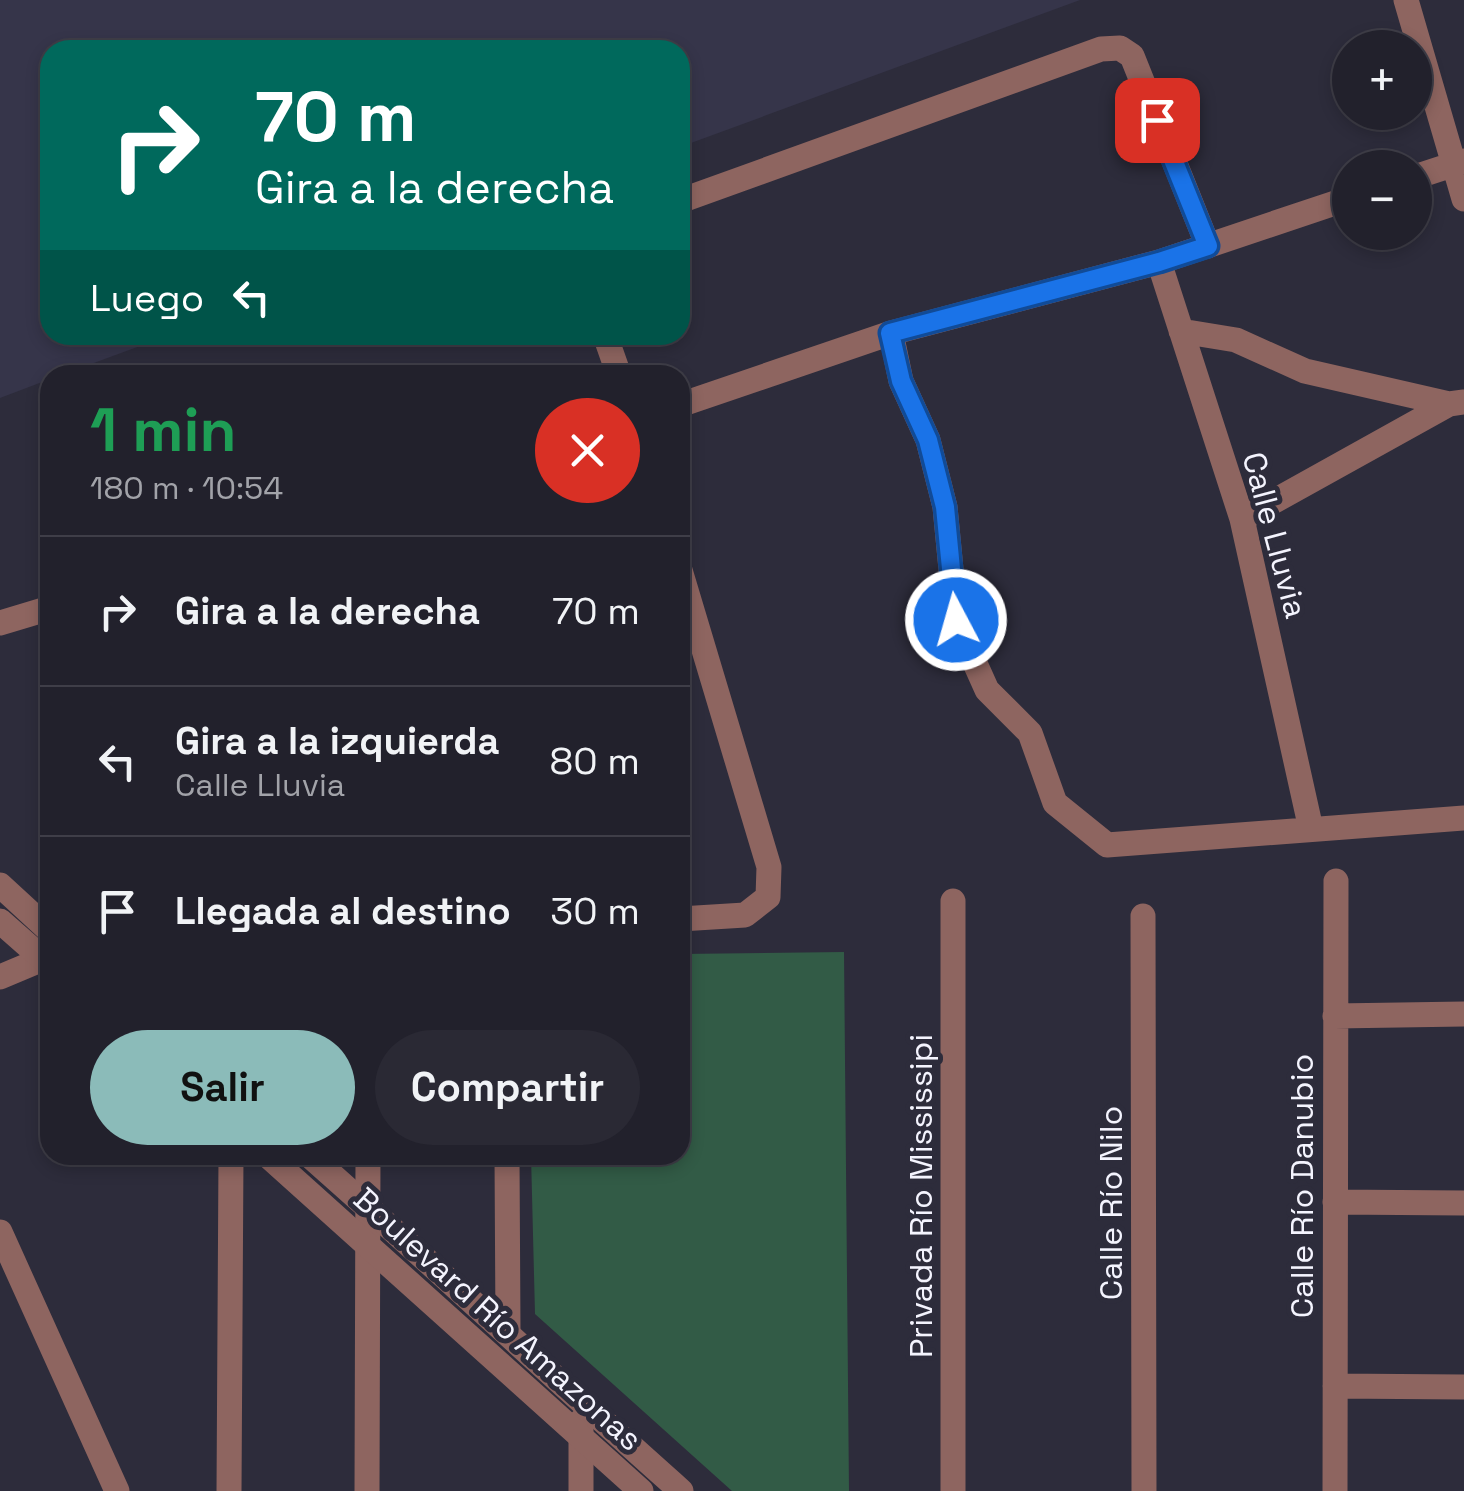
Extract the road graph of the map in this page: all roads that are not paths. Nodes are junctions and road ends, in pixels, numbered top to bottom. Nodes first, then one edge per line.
1 (1406, 0) edge
2 (1459, 162) edge
3 (1432, 171) edge
4 (690, 198) edge
5 (1464, 199) edge
6 (1332, 204) edge
7 (1208, 246) junction
8 (1159, 262) junction
9 (1181, 331) junction
10 (890, 333) junction
11 (690, 402) edge
12 (1457, 403) edge
13 (1242, 519) junction
14 (690, 603) edge
15 (40, 611) edge
16 (0, 622) edge
17 (1464, 818) edge
18 (1311, 829) junction
19 (1336, 881) dead end
20 (0, 886) edge
21 (953, 901) dead end
22 (1142, 916) dead end
23 (690, 918) edge
24 (0, 921) edge
25 (40, 923) edge
26 (40, 954) edge
27 (40, 963) edge
28 (0, 977) edge
29 (1464, 1014) edge
30 (1334, 1016) junction
31 (230, 1165) edge
32 (278, 1165) edge
33 (320, 1165) edge
34 (368, 1165) edge
35 (507, 1165) edge
36 (1335, 1202) junction
37 (1464, 1203) edge
38 (367, 1206) junction
39 (0, 1232) edge
40 (367, 1245) junction
41 (508, 1331) junction
42 (1335, 1386) junction
43 (1464, 1387) edge
44 (581, 1402) junction
45 (581, 1437) junction
46 (117, 1491) edge
47 (229, 1491) edge
48 (367, 1491) edge
49 (581, 1491) edge
50 (640, 1491) edge
51 (682, 1491) edge
52 (953, 1491) edge
53 (1144, 1491) edge
54 (1335, 1491) edge

1 - 2 street
2 - 3 street
2 - 5 street
4 - 7 street
6 - 7 street
7 - 8 street
8 - 9 street, Calle Lluvia
8 - 10 street
9 - 12 street
9 - 13 street, Calle Lluvia
10 - 11 street
10 - 18 street
12 - 13 street
13 - 18 street, Calle Lluvia
14 - 23 street
15 - 16 street
17 - 18 street
19 - 30 street, Calle Río Danubio
20 - 25 street
21 - 52 street, Privada Río Mississipi
22 - 53 street, Calle Río Nilo
24 - 26 street
27 - 28 street
29 - 30 street
30 - 36 street, Calle Río Danubio
31 - 47 street
32 - 40 street, Boulevard Río Amazonas
33 - 38 street, Boulevard Río Amazonas
34 - 38 street
35 - 41 street
36 - 37 street
36 - 42 street, Calle Río Danubio
38 - 40 street
38 - 41 street, Boulevard Río Amazonas
39 - 46 street
40 - 45 street, Boulevard Río Amazonas
40 - 48 street
41 - 44 street, Boulevard Río Amazonas
42 - 43 street
42 - 54 street, Calle Río Danubio
44 - 45 street
44 - 51 street, Boulevard Río Amazonas
45 - 49 street
45 - 50 street, Boulevard Río Amazonas

